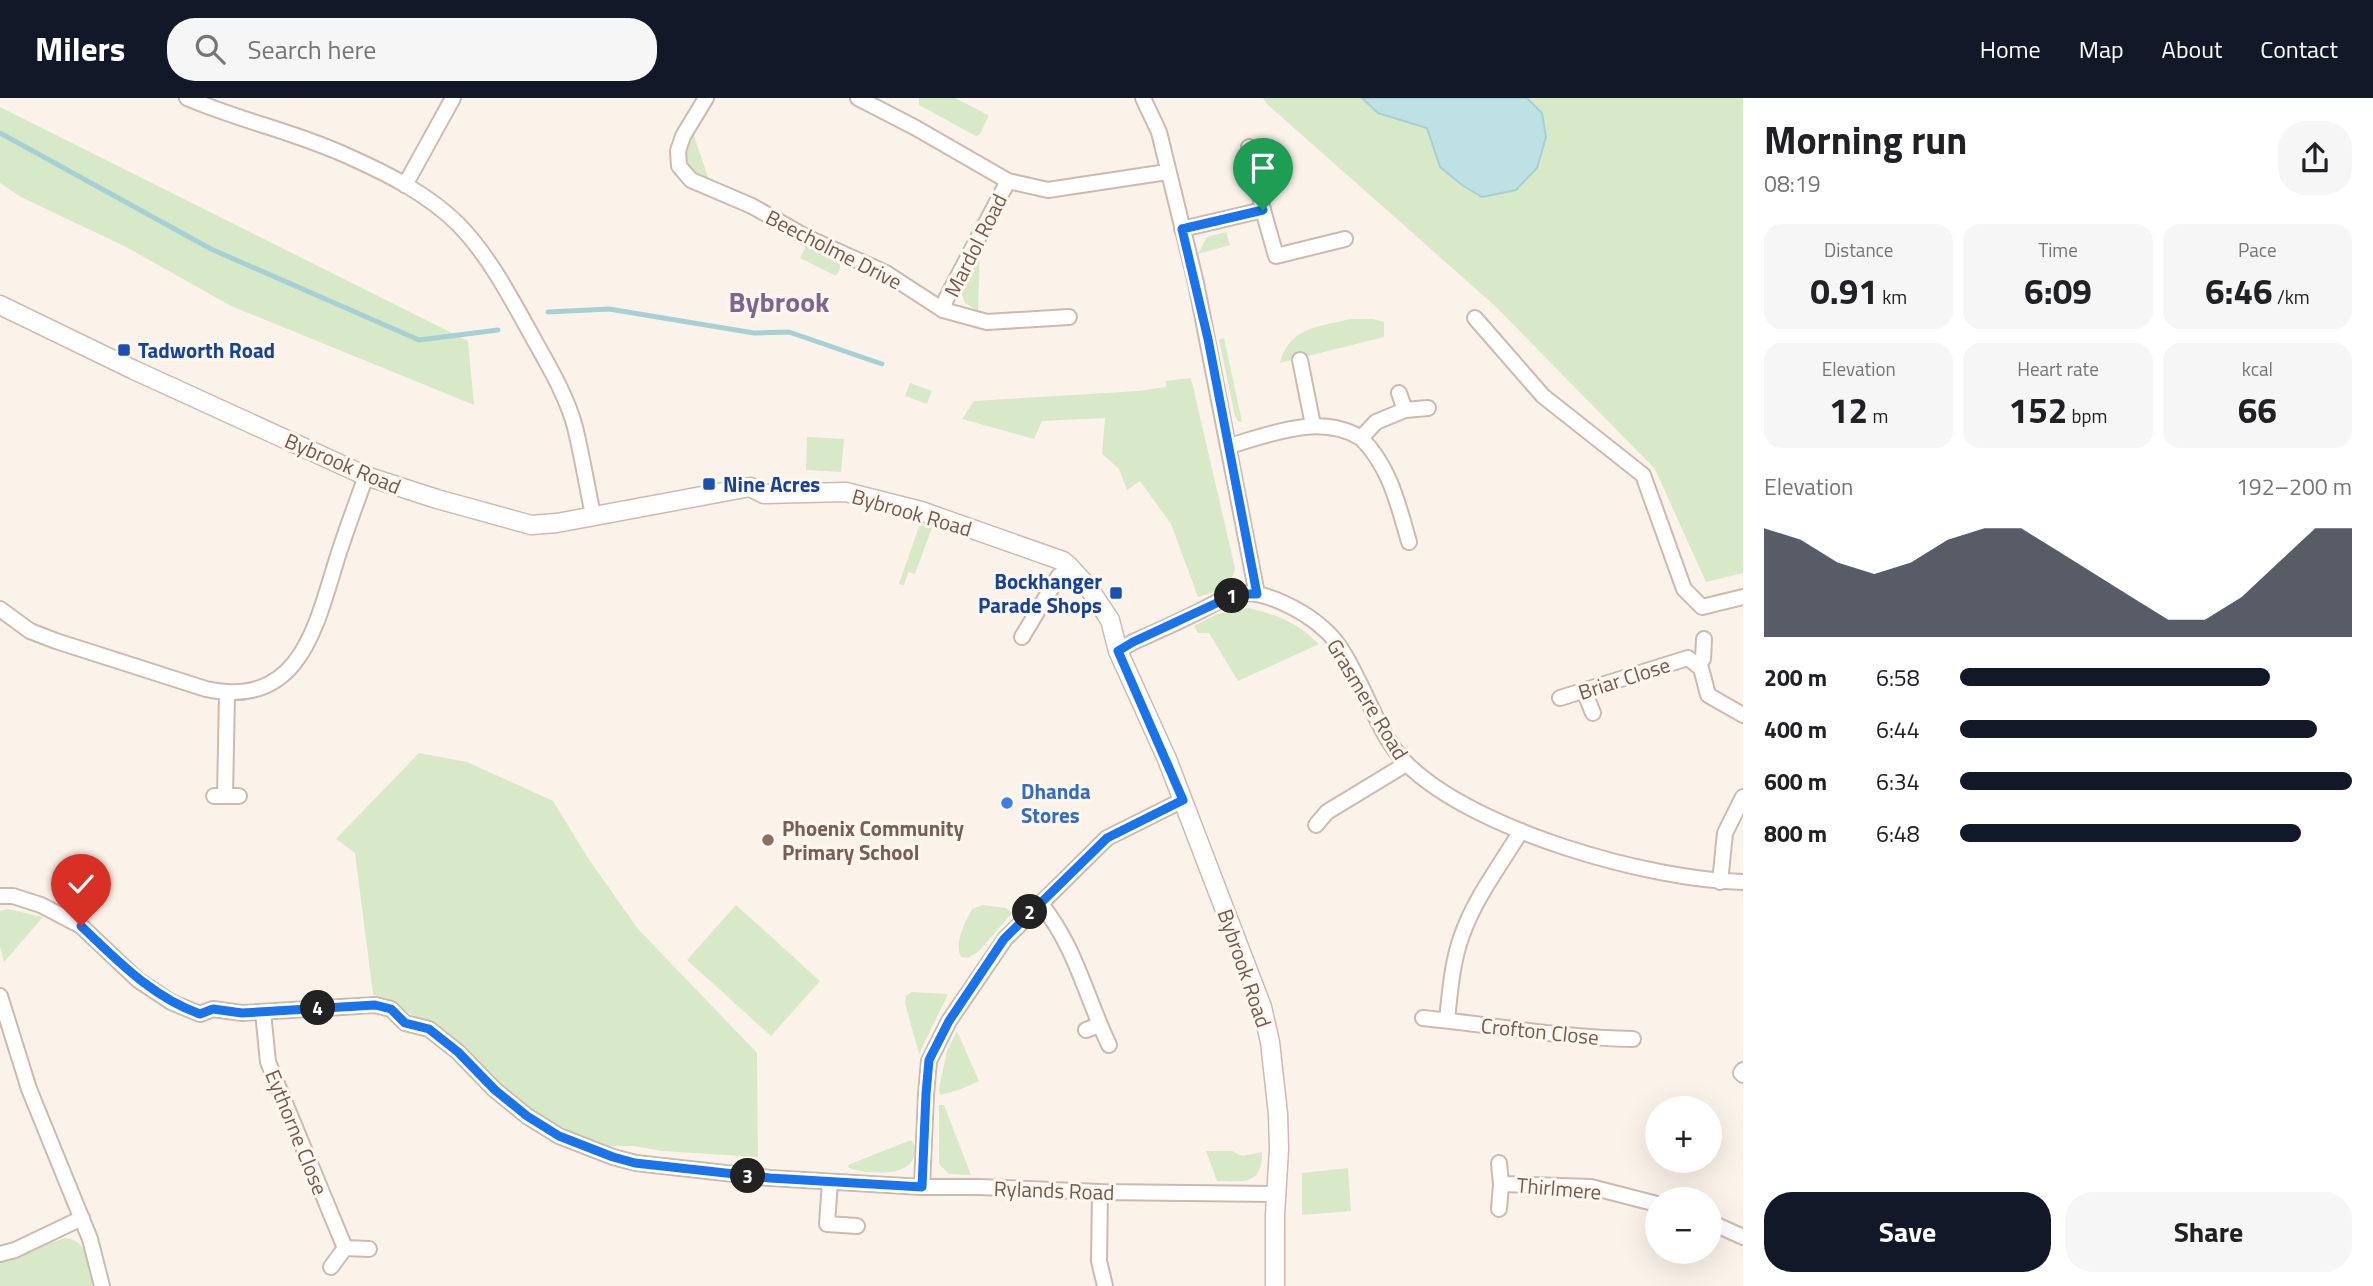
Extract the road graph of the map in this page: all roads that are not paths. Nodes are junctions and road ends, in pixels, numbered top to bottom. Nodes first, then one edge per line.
1 (187, 98) edge
2 (453, 98) edge
3 (706, 98) edge
4 (858, 98) edge
5 (1143, 98) edge
6 (1249, 147) dead end
7 (1167, 172) junction
8 (1008, 181) junction
9 (405, 185) junction
10 (1263, 210) junction
11 (1182, 229) junction
12 (1345, 239) dead end
13 (0, 305) edge
14 (943, 310) junction
15 (1069, 317) dead end
16 (1475, 318) dead end
17 (1300, 360) dead end
18 (1399, 393) dead end
19 (1428, 408) dead end
20 (1405, 410) junction
21 (1314, 425) junction
22 (1361, 438) junction
23 (1229, 446) junction
24 (366, 476) junction
25 (593, 515) junction
26 (1409, 542) dead end
27 (1069, 566) junction
28 (1257, 594) junction
29 (1743, 597) edge
30 (0, 609) edge
31 (1021, 637) dead end
32 (1704, 639) dead end
33 (1118, 651) junction
34 (1697, 665) junction
35 (1584, 691) junction
36 (227, 694) junction
37 (1560, 698) dead end
38 (1593, 713) dead end
39 (1743, 715) edge
40 (1406, 764) junction
41 (226, 796) dead end
42 (1743, 797) edge
43 (1183, 800) junction
44 (1316, 825) dead end
45 (1521, 831) junction
46 (1720, 882) junction
47 (1743, 882) edge
48 (0, 896) edge
49 (1040, 904) junction
50 (0, 996) edge
51 (263, 1012) junction
52 (1423, 1018) dead end
53 (1447, 1020) junction
54 (1633, 1039) dead end
55 (1109, 1045) dead end
56 (1499, 1163) dead end
57 (830, 1182) junction
58 (1501, 1184) junction
59 (922, 1187) junction
60 (1100, 1192) junction
61 (1278, 1194) junction
62 (1645, 1202) edge
63 (1499, 1209) dead end
64 (82, 1218) junction
65 (857, 1226) dead end
66 (1722, 1227) edge
67 (1743, 1237) edge
68 (345, 1248) junction
69 (369, 1249) dead end
70 (0, 1254) edge
71 (331, 1267) dead end
72 (102, 1286) edge
73 (1105, 1286) edge
74 (1275, 1286) edge

1 - 9 street
2 - 9 street
3 - 14 street, Beecholme Drive
4 - 8 street, Mardol Road
5 - 7 street
6 - 10 street
7 - 8 street, Mardol Road
7 - 11 street
8 - 14 street, Mardol Road
9 - 25 street
10 - 11 street
10 - 12 street
11 - 23 street
13 - 24 street, Bybrook Road
14 - 15 street, Beecholme Drive
16 - 29 street
17 - 21 street
18 - 20 street
19 - 20 street
20 - 22 street
21 - 22 street
21 - 23 street
22 - 26 street
23 - 28 street
24 - 25 street, Bybrook Road
24 - 36 street
25 - 27 street, Bybrook Road
27 - 31 street
27 - 33 street, Bybrook Road
28 - 33 street, Grasmere Road
28 - 40 street, Grasmere Road
30 - 36 street
32 - 34 street
33 - 43 street, Bybrook Road
34 - 35 street, Briar Close
34 - 39 street, Briar Close
35 - 37 street, Briar Close
35 - 38 street
36 - 41 street
40 - 44 street
40 - 45 street, Grasmere Road
42 - 46 street
43 - 49 street
43 - 61 street, Bybrook Road
45 - 46 street, Grasmere Road
45 - 53 street
46 - 47 street, Grasmere Road
48 - 51 street, Rylands Road
49 - 55 street
49 - 59 street
50 - 64 street
51 - 57 street, Rylands Road
51 - 68 street, Eythorne Close
52 - 53 street, Crofton Close
53 - 54 street, Crofton Close
56 - 58 street, Thirlmere
57 - 59 street, Rylands Road
57 - 65 street
58 - 62 street, Thirlmere
58 - 63 street, Thirlmere
59 - 60 street, Rylands Road
60 - 61 street, Rylands Road
60 - 73 street
61 - 74 street, Bybrook Road
64 - 70 street
64 - 72 street
66 - 67 street
68 - 69 street
68 - 71 street

